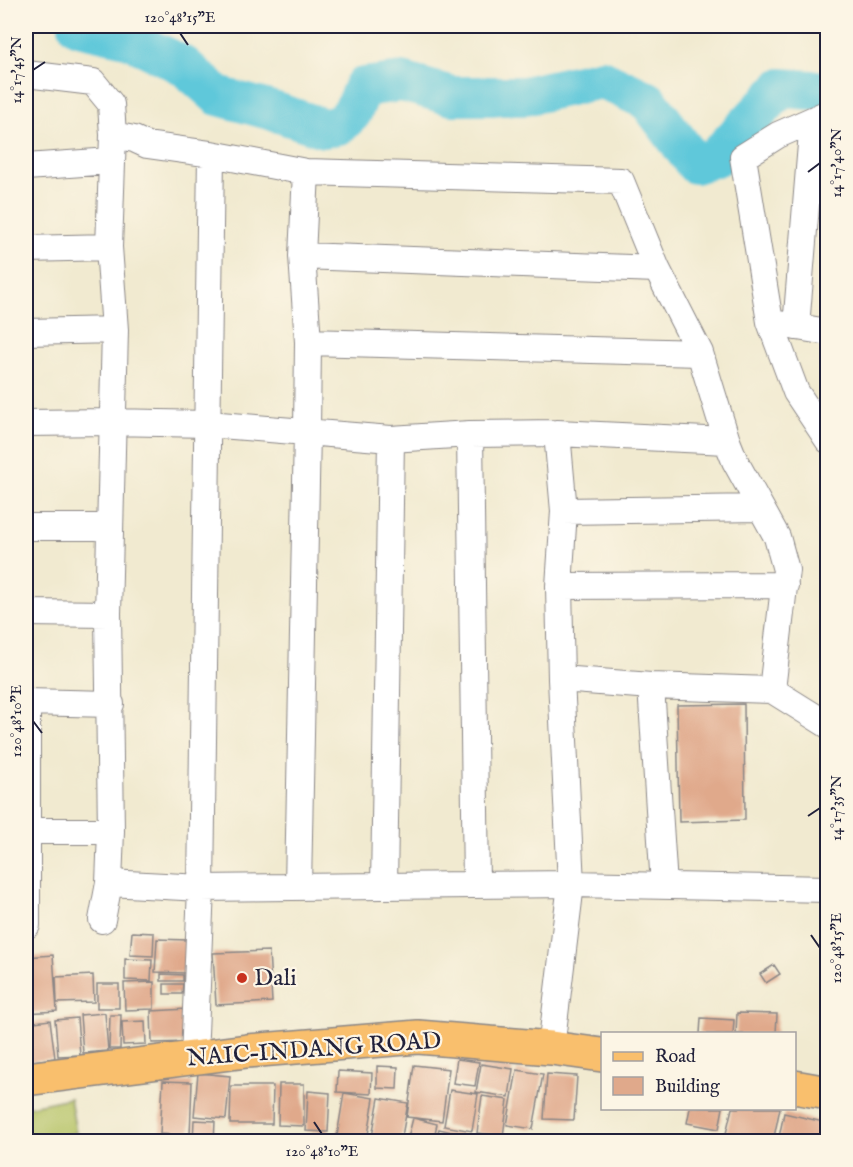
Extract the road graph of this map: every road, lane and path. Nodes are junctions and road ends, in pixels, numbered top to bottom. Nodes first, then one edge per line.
1 (26, 74) edge
2 (820, 116) edge
3 (113, 135) junction
4 (211, 154) junction
5 (111, 161) junction
6 (26, 167) edge
7 (306, 172) junction
8 (109, 248) junction
9 (26, 249) edge
10 (302, 256) junction
11 (657, 269) junction
12 (770, 322) junction
13 (796, 327) junction
14 (115, 330) junction
15 (26, 332) edge
16 (828, 332) edge
17 (308, 342) junction
18 (700, 353) junction
19 (819, 414) edge
20 (111, 422) junction
21 (26, 423) edge
22 (208, 424) junction
23 (307, 431) junction
24 (557, 433) junction
25 (470, 434) junction
26 (391, 439) junction
27 (828, 440) edge
28 (727, 441) junction
29 (760, 508) junction
30 (564, 511) junction
31 (26, 527) edge
32 (109, 527) junction
33 (785, 585) junction
34 (559, 586) junction
35 (26, 613) edge
36 (108, 614) junction
37 (561, 679) junction
38 (651, 686) junction
39 (772, 690) junction
40 (26, 702) edge
41 (111, 704) junction
42 (828, 725) edge
43 (26, 831) edge
44 (111, 831) junction
45 (109, 882) junction
46 (571, 884) junction
47 (476, 885) junction
48 (384, 886) junction
49 (664, 886) junction
50 (298, 887) junction
51 (201, 888) junction
52 (828, 889) edge
53 (102, 920) dead end
54 (27, 925) dead end
55 (550, 1048) junction
56 (601, 1055) edge
57 (194, 1058) junction
58 (26, 1079) edge
59 (796, 1087) edge
60 (828, 1093) edge

1 - 3 street
2 - 12 street
2 - 13 street
3 - 4 street
3 - 5 street
4 - 7 street
4 - 22 street
5 - 6 street
5 - 8 street
7 - 10 street
7 - 11 street
8 - 9 street
8 - 14 street
10 - 11 street
10 - 17 street
11 - 18 street
12 - 13 street
12 - 19 street
13 - 16 street
14 - 15 street
14 - 20 street
17 - 18 street
17 - 23 street
18 - 28 street
19 - 27 street
20 - 21 street
20 - 22 street
20 - 32 street
22 - 23 street
22 - 51 street
23 - 26 street
23 - 50 street
24 - 25 street
24 - 28 street
24 - 30 street
25 - 26 street
25 - 47 street
26 - 48 street
28 - 29 street
29 - 30 street
29 - 33 street
30 - 34 street
31 - 32 street
32 - 36 street
33 - 34 street
33 - 39 street
34 - 37 street
35 - 36 street
36 - 41 street
37 - 38 street
37 - 46 street
38 - 39 street
38 - 49 street
39 - 42 street
40 - 41 street
40 - 43 street
41 - 44 street
43 - 44 street
43 - 54 street
44 - 45 street
45 - 51 street
45 - 53 street
46 - 47 street
46 - 49 street
46 - 55 street
47 - 48 street
48 - 50 street
49 - 52 street
50 - 51 street
51 - 57 street
55 - 56 main road, NAIC–INDANG ROAD
55 - 57 main road, NAIC–INDANG ROAD
57 - 58 main road, NAIC–INDANG ROAD
59 - 60 main road

